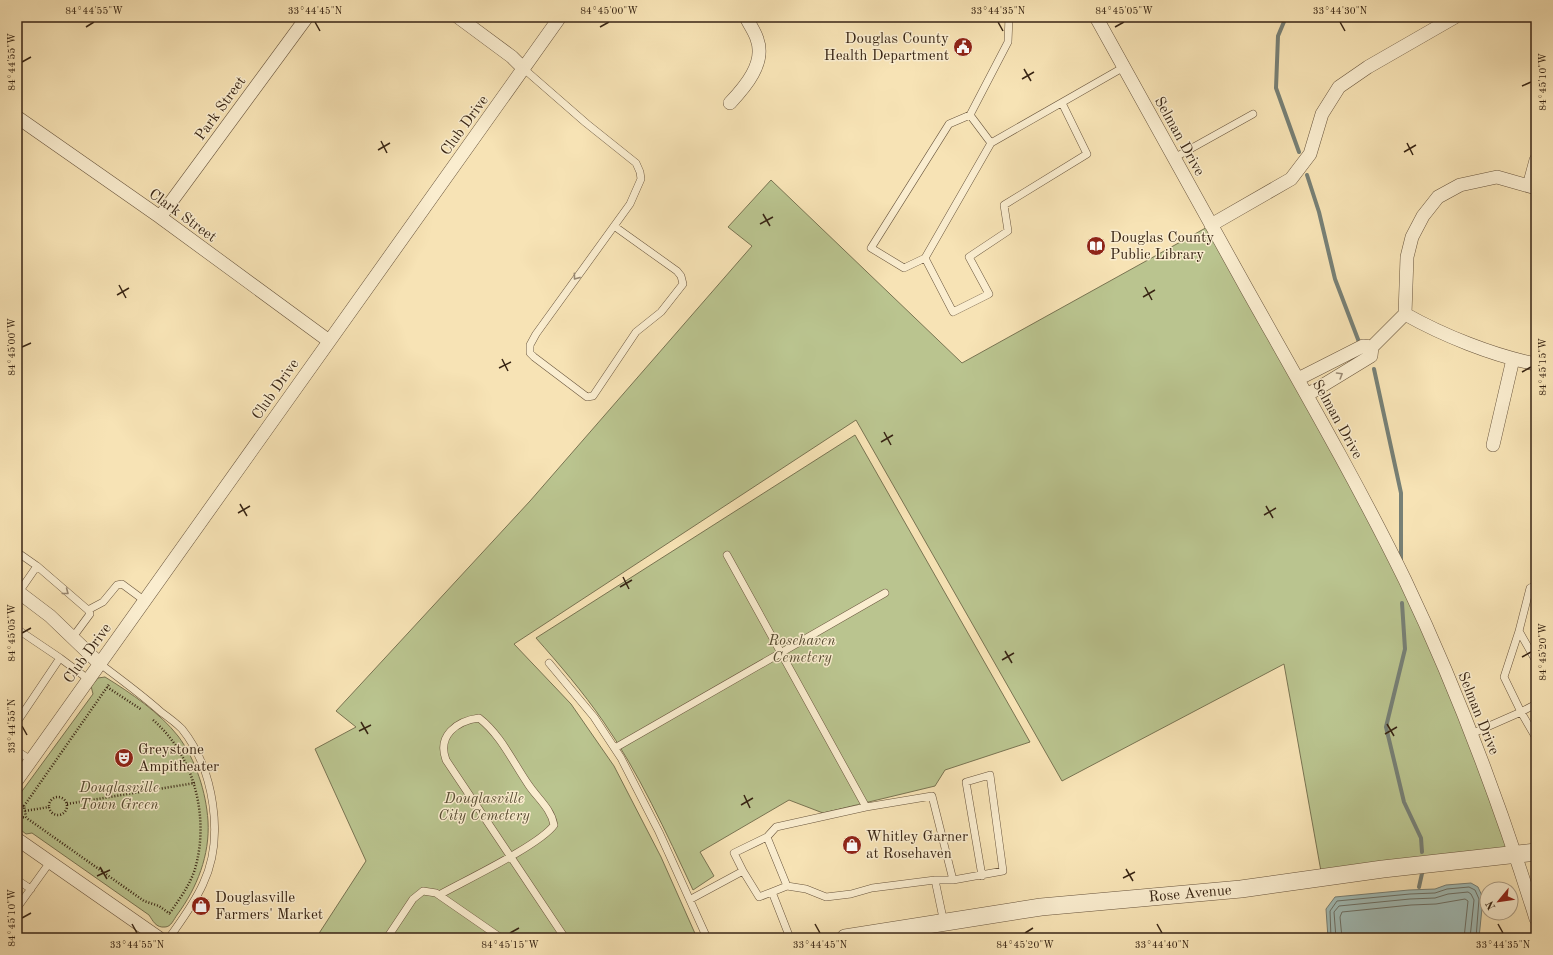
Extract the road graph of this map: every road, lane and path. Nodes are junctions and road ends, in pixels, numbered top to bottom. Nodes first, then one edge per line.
1 (306, 17) edge
2 (458, 17) edge
3 (560, 17) edge
4 (746, 17) edge
5 (1009, 17) edge
6 (1097, 17) edge
7 (1454, 17) edge
8 (1440, 20) edge
9 (524, 68) junction
10 (1124, 68) junction
11 (730, 103) dead end
12 (1062, 103) junction
13 (1253, 114) dead end
14 (970, 116) junction
15 (17, 117) edge
16 (991, 143) junction
17 (1174, 158) junction
18 (1536, 160) edge
19 (1532, 187) edge
20 (160, 217) junction
21 (1211, 225) junction
22 (614, 226) junction
23 (925, 258) junction
24 (1405, 314) junction
25 (329, 341) junction
26 (1372, 347) junction
27 (1512, 359) junction
28 (1536, 364) edge
29 (1298, 379) junction
30 (1306, 395) junction
31 (1493, 445) dead end
32 (17, 552) edge
33 (727, 555) dead end
34 (37, 566) junction
35 (1536, 585) edge
36 (18, 591) edge
37 (885, 593) dead end
38 (145, 601) junction
39 (88, 610) junction
40 (17, 629) edge
41 (1520, 631) junction
42 (73, 637) junction
43 (782, 652) junction
44 (60, 658) junction
45 (1536, 661) edge
46 (99, 663) junction
47 (549, 663) dead end
48 (88, 679) junction
49 (110, 683) dead end
50 (107, 687) junction
51 (1536, 704) edge
52 (1521, 712) junction
53 (145, 713) dead end
54 (150, 717) dead end
55 (17, 722) edge
56 (1471, 734) junction
57 (1536, 738) edge
58 (615, 748) junction
59 (17, 750) edge
60 (31, 760) junction
61 (17, 780) edge
62 (199, 782) dead end
63 (194, 783) junction
64 (67, 804) junction
65 (24, 806) junction
66 (866, 807) junction
67 (17, 808) edge
68 (49, 808) junction
69 (25, 811) junction
70 (26, 817) junction
71 (17, 818) edge
72 (767, 837) junction
73 (17, 838) edge
74 (1536, 852) edge
75 (1515, 854) junction
76 (510, 856) junction
77 (50, 862) junction
78 (743, 871) junction
79 (982, 876) junction
80 (17, 880) edge
81 (935, 880) junction
82 (953, 880) junction
83 (787, 886) junction
84 (31, 889) junction
85 (772, 892) junction
86 (438, 895) junction
87 (691, 899) junction
88 (17, 908) edge
89 (169, 914) junction
90 (175, 918) dead end
91 (1536, 920) edge
92 (944, 923) junction
93 (158, 938) edge
94 (169, 938) edge
95 (387, 938) edge
96 (501, 938) edge
97 (565, 938) edge
98 (707, 938) edge
99 (790, 938) edge
100 (845, 938) edge

1 - 20 street, Park Street
2 - 9 street
3 - 9 street, Club Drive
4 - 11 street
5 - 14 lane
6 - 10 street, Selman Drive
7 - 8 street
8 - 21 street
9 - 22 lane
9 - 25 street, Club Drive
10 - 12 lane
10 - 17 street, Selman Drive
12 - 16 lane
12 - 23 lane
13 - 17 lane
14 - 16 lane
14 - 23 lane
15 - 20 street, Clark Street
16 - 23 lane
17 - 21 street, Selman Drive
18 - 19 street
19 - 24 street
20 - 25 street, Clark Street
21 - 29 street, Selman Drive
22 -> 22 lane
24 - 26 street
24 - 27 street
25 - 38 street, Club Drive
26 - 29 street
30 -> 26 street
27 - 28 street
27 - 31 street
29 - 30 street, Selman Drive
30 - 56 street, Selman Drive
32 - 34 lane
33 - 43 lane
34 - 36 lane
34 -> 39 lane
35 - 41 lane
36 - 42 street
37 - 43 lane
38 - 39 lane
38 - 46 street, Club Drive
39 - 42 lane
40 - 44 lane
41 - 45 lane
41 - 52 lane
42 - 46 street
43 - 58 lane
43 - 66 lane
44 - 48 lane
44 - 55 lane
46 - 48 street, Club Drive
46 - 94 lane
47 - 58 lane
48 - 60 street, Club Drive
49 - 50 path
50 - 53 path
50 - 65 path
51 - 52 lane
52 - 56 lane
52 - 57 lane
54 - 63 path
56 - 75 street, Selman Drive
58 - 87 lane
59 - 60 lane
60 - 61 street, Club Drive
62 - 63 path
63 - 64 path
63 - 89 path
64 - 68 path
64 - 68 path
65 - 67 path
65 - 69 path
66 - 72 lane
66 - 82 lane
68 - 69 path
69 - 70 path
70 - 71 path
70 - 89 path
72 - 78 lane
72 - 83 lane
73 - 77 street
74 - 75 street, Rose Avenue
75 - 91 street, Selman Drive
75 - 92 street, Rose Avenue
76 - 76 lane
76 - 86 lane
76 - 97 lane
77 - 84 lane
77 - 93 street
78 - 85 lane
78 - 87 lane
79 - 79 lane
79 - 82 lane
80 - 84 lane
81 - 82 lane
81 - 83 lane
81 - 92 lane
83 - 85 lane
84 - 88 lane
85 - 99 lane
86 - 95 lane
86 - 96 lane
87 - 98 lane
89 - 90 path
92 - 100 street, Rose Avenue

